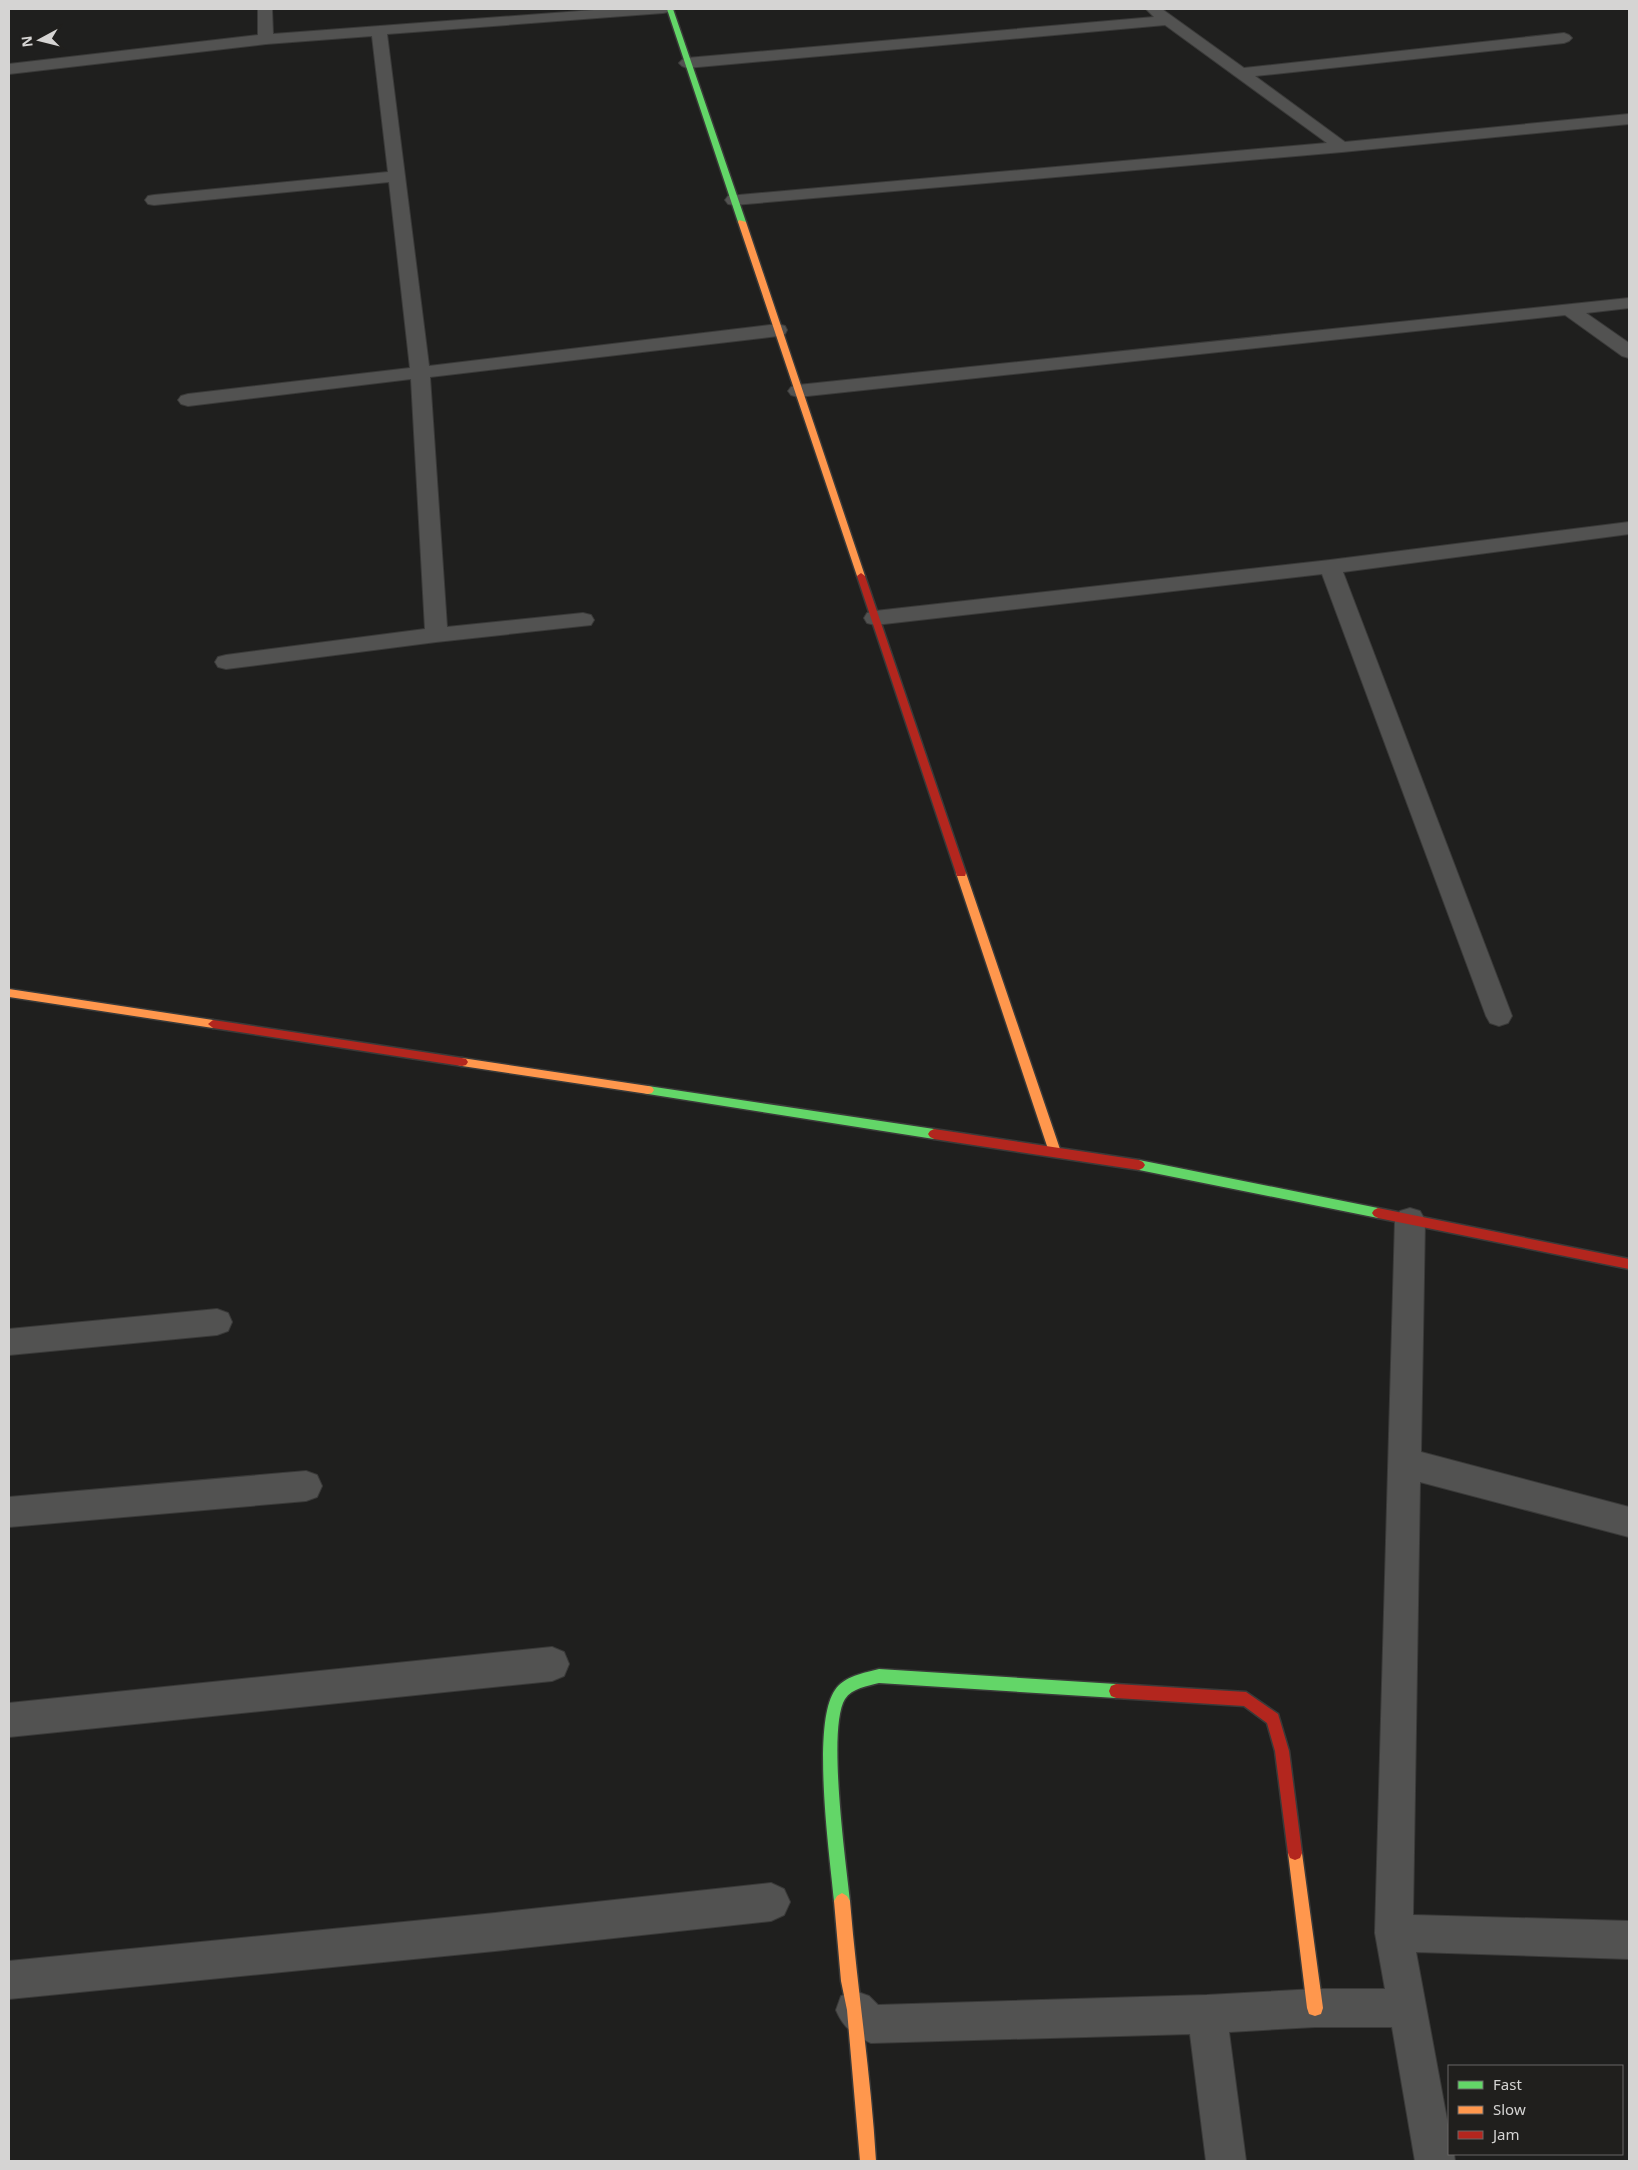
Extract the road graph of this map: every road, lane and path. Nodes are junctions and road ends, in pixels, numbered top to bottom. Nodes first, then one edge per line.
1 (265, 9) edge
2 (663, 9) edge
3 (670, 9) edge
4 (1152, 9) edge
5 (1168, 20) junction
6 (379, 30) junction
7 (266, 38) junction
8 (1564, 38) dead end
9 (687, 63) junction
10 (9, 69) edge
11 (1243, 73) junction
12 (1629, 119) edge
13 (1342, 147) junction
14 (397, 176) junction
15 (154, 200) dead end
16 (734, 200) junction
17 (1629, 303) edge
18 (1570, 310) junction
19 (778, 330) junction
20 (1629, 352) edge
21 (420, 374) junction
22 (798, 391) junction
23 (188, 400) dead end
24 (1629, 528) edge
25 (1330, 567) junction
26 (875, 618) junction
27 (583, 620) dead end
28 (436, 635) junction
29 (226, 662) dead end
30 (9, 993) edge
31 (1500, 1016) dead end
32 (1055, 1152) junction
33 (1410, 1220) junction
34 (1629, 1264) edge
35 (217, 1322) dead end
36 (9, 1342) edge
37 (1405, 1463) junction
38 (306, 1486) dead end
39 (9, 1512) edge
40 (1629, 1522) edge
41 (552, 1664) dead end
42 (9, 1720) edge
43 (771, 1902) dead end
44 (1394, 1933) junction
45 (1629, 1940) edge
46 (9, 1980) edge
47 (1315, 2008) junction
48 (1409, 2008) junction
49 (855, 2010) junction
50 (1207, 2014) junction
51 (868, 2161) edge
52 (1226, 2161) edge
53 (1435, 2161) edge

1 - 7 street
2 - 6 street
3 - 9 street
4 - 5 street
5 - 9 street
5 - 11 street
6 - 7 street
6 - 14 street
7 - 10 street
8 - 11 street
9 - 16 street
11 - 13 street
12 - 13 street
13 - 16 street
14 - 15 street
14 - 21 street
16 - 19 street
17 - 18 street
18 - 20 street
18 - 22 street
19 - 21 street
19 - 22 street
21 - 23 street
21 - 28 street
22 - 26 street
24 - 25 street
25 - 26 street
25 - 31 street
26 - 32 street
27 - 28 street
28 - 29 street
30 - 32 street
32 - 33 street
33 - 34 street
33 - 37 street
35 - 36 street
37 - 40 street
37 - 44 street
38 - 39 street
41 - 42 street
43 - 46 street
44 - 45 street
44 - 48 street
47 - 48 street
47 - 49 street
47 - 50 street
48 - 53 street
49 - 50 street
49 - 51 street
50 - 52 street

